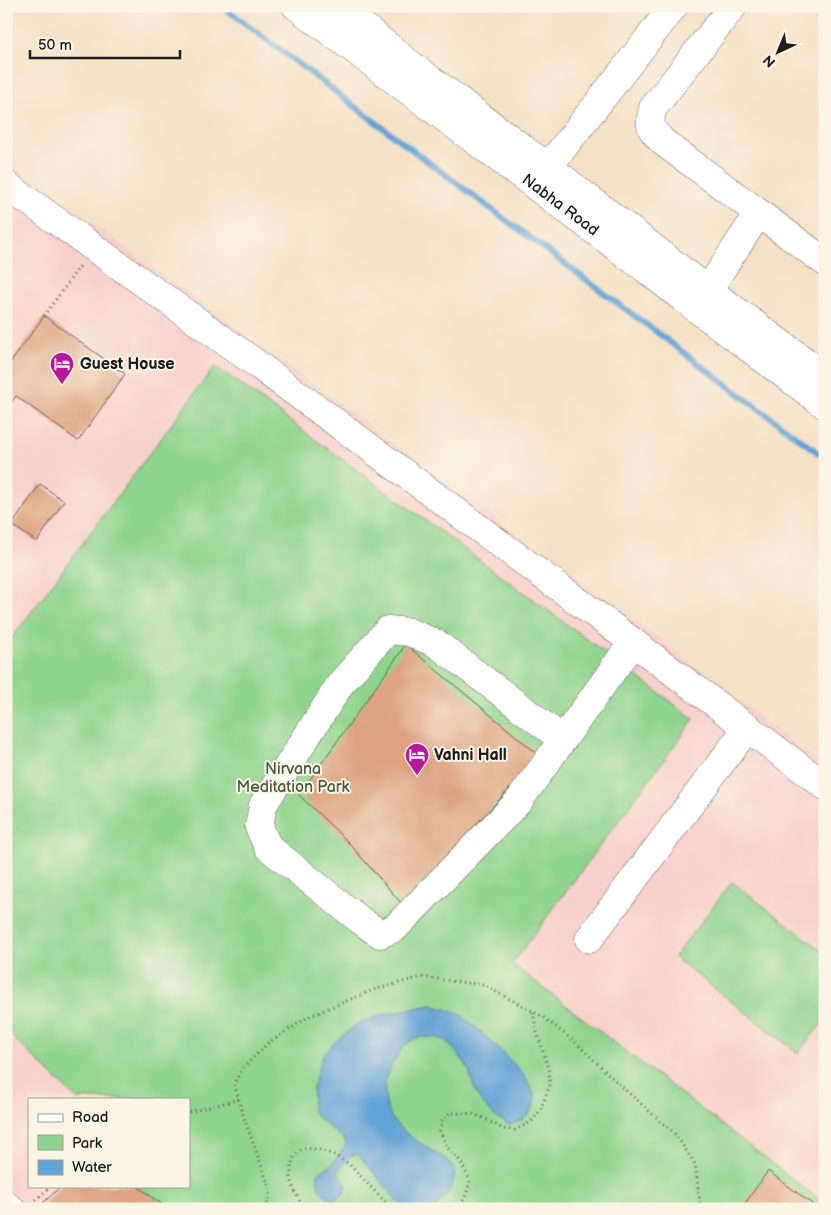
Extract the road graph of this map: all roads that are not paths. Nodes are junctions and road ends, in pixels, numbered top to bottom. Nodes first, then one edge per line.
1 (296, 6) edge
2 (338, 6) edge
3 (674, 6) edge
4 (733, 6) edge
5 (548, 167) junction
6 (6, 185) edge
7 (758, 214) junction
8 (825, 262) edge
9 (708, 290) junction
10 (825, 376) edge
11 (825, 406) edge
12 (632, 642) junction
13 (748, 728) junction
14 (562, 739) junction
15 (825, 786) edge
16 (589, 939) dead end
17 (6, 1205) edge
18 (11, 1209) edge

1 - 11 street, Nabha Road
2 - 5 street, Nabha Road
3 - 5 street
4 - 7 street
5 - 9 street, Nabha Road
6 - 12 street
7 - 8 street
7 - 9 street
9 - 10 street, Nabha Road
12 - 13 street
12 - 14 street
13 - 15 street
13 - 16 street
14 - 14 street
17 - 18 street

